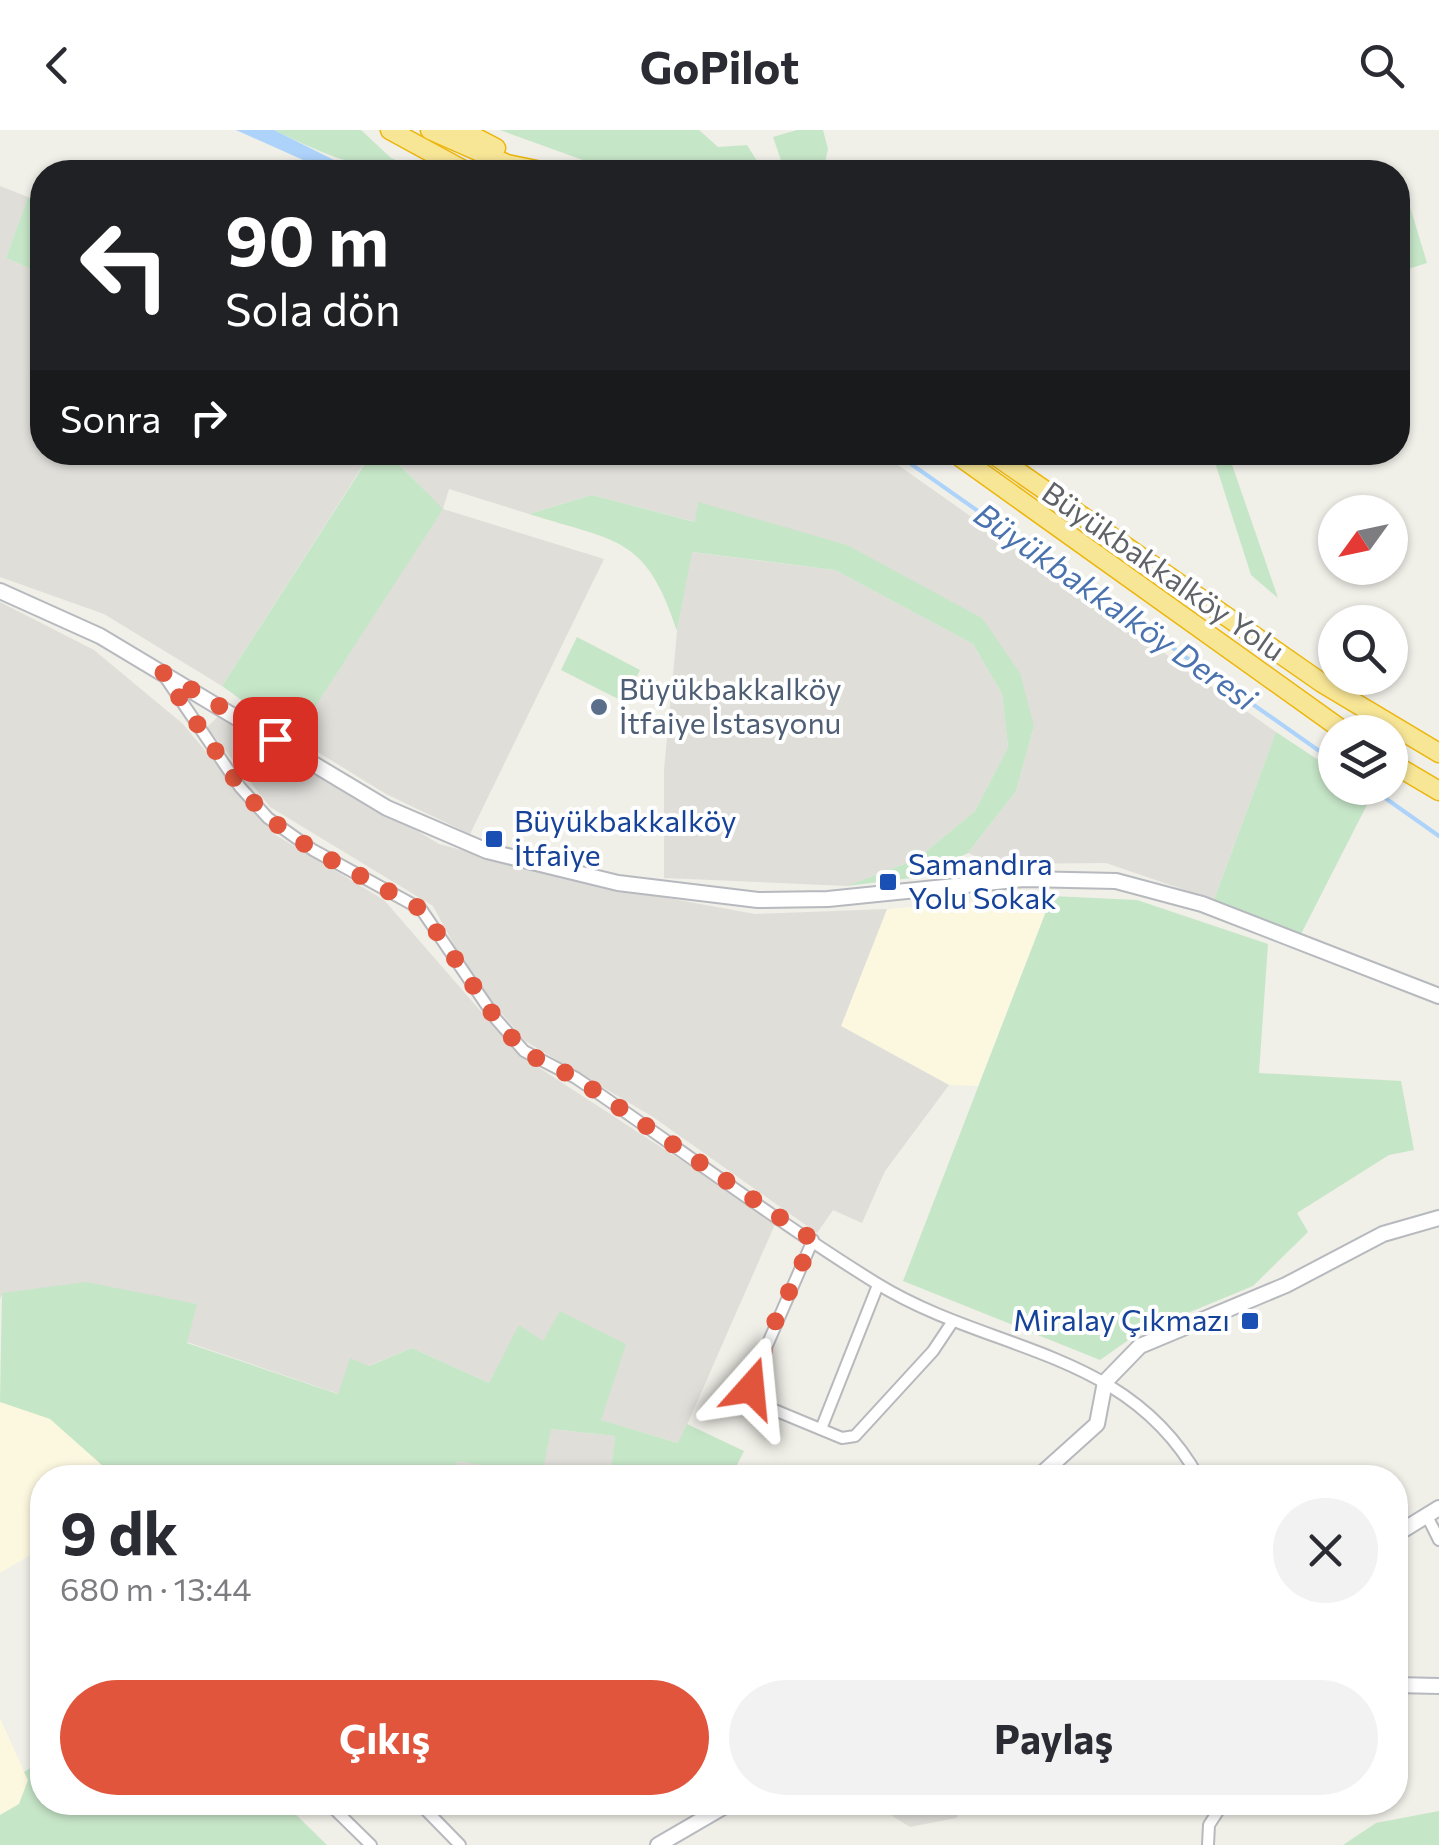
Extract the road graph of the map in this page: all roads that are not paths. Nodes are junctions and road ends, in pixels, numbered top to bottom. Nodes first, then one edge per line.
1 (390, 130) edge
2 (430, 130) edge
3 (461, 130) edge
4 (446, 160) edge
5 (498, 160) edge
6 (520, 160) edge
7 (971, 465) edge
8 (1009, 465) edge
9 (0, 592) edge
10 (162, 672) junction
11 (1322, 715) edge
12 (1439, 753) edge
13 (1408, 773) edge
14 (1439, 791) edge
15 (1439, 996) edge
16 (1439, 1218) edge
17 (813, 1240) junction
18 (878, 1284) junction
19 (953, 1320) junction
20 (1104, 1382) junction
21 (821, 1429) junction
22 (1051, 1465) edge
23 (1192, 1465) edge
24 (1433, 1512) edge
25 (1408, 1527) edge
26 (1439, 1540) edge
27 (1408, 1685) edge
28 (1439, 1686) edge
29 (341, 1815) edge
30 (431, 1815) edge
31 (710, 1815) edge
32 (1216, 1815) edge
33 (372, 1845) edge
34 (460, 1845) edge
35 (658, 1845) edge
36 (1208, 1845) edge

1 - 4 highway
2 - 5 highway
3 - 6 highway
7 - 11 highway, Büyükbakkalköy Yolu
8 - 12 highway, Büyükbakkalköy Yolu
9 - 10 main road
10 - 15 main road
10 - 17 street
13 - 14 highway
16 - 20 main road
17 - 18 street
17 - 21 street
18 - 19 street
18 - 21 street
19 - 20 street
19 - 21 street
20 - 22 main road
20 - 23 street
24 - 25 main road
24 - 26 street
27 - 28 main road
29 - 33 street
30 - 34 street
31 - 35 main road
32 - 36 street

